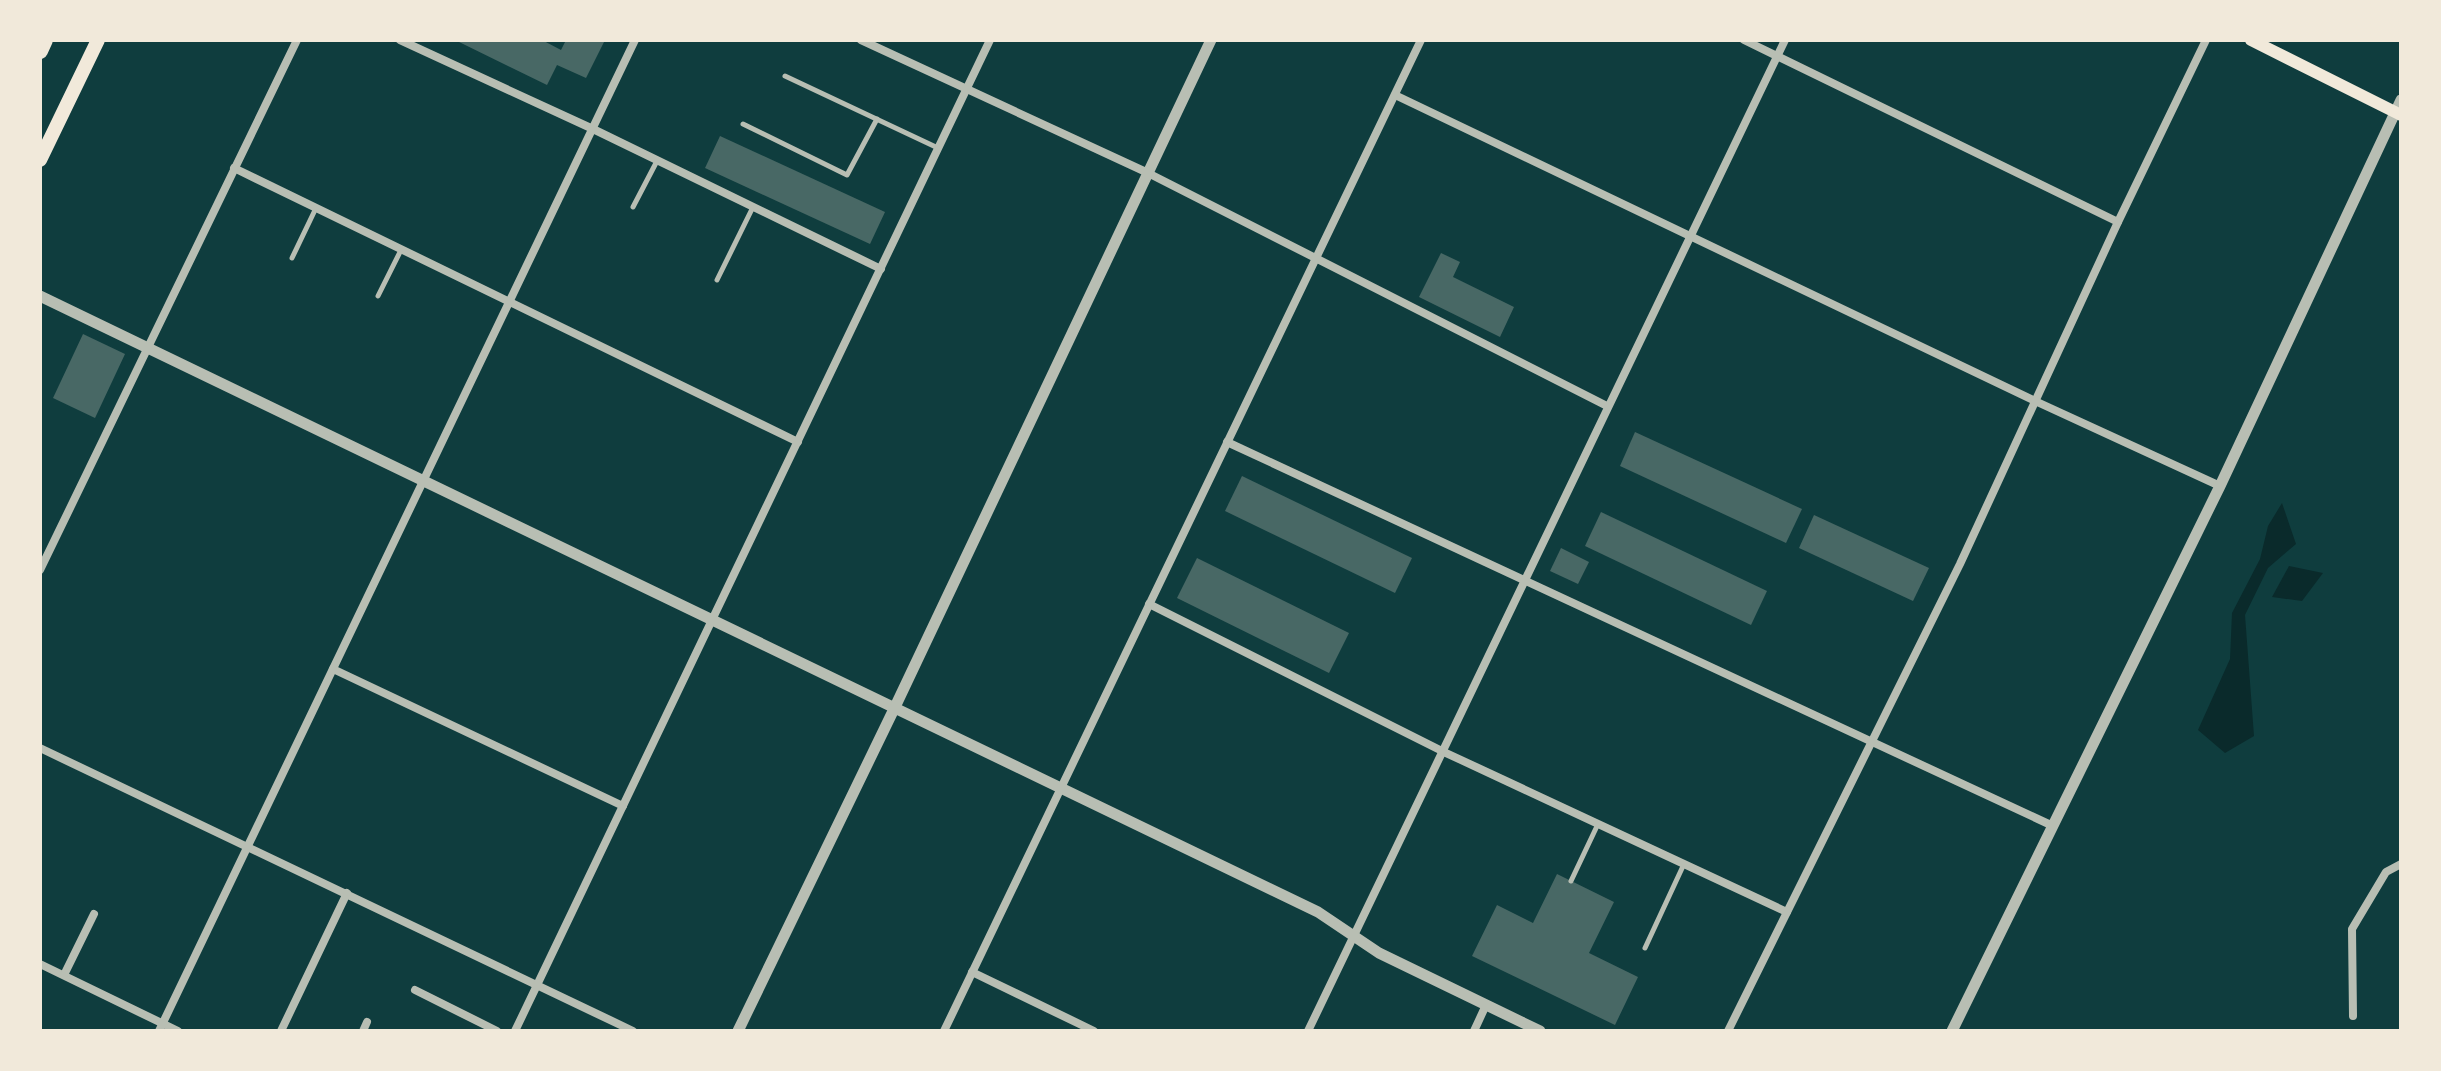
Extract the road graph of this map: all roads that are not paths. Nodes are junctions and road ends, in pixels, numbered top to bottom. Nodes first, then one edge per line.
1 (45, 40) edge
2 (98, 40) edge
3 (297, 40) edge
4 (400, 40) edge
5 (635, 40) edge
6 (861, 40) edge
7 (990, 40) edge
8 (1211, 40) edge
9 (1421, 40) edge
10 (1744, 40) edge
11 (1785, 40) edge
12 (2206, 40) edge
13 (2251, 40) edge
14 (40, 51) edge
15 (1777, 57) junction
16 (785, 76) dead end
17 (967, 88) junction
18 (1395, 95) junction
19 (2399, 109) edge
20 (877, 119) junction
21 (743, 124) dead end
22 (593, 129) junction
23 (939, 148) junction
24 (40, 160) edge
25 (657, 161) junction
26 (234, 168) junction
27 (1146, 172) junction
28 (633, 207) dead end
29 (753, 207) junction
30 (316, 208) junction
31 (2118, 222) junction
32 (1691, 235) junction
33 (401, 249) junction
34 (292, 258) dead end
35 (1315, 258) junction
36 (881, 269) junction
37 (717, 280) dead end
38 (40, 296) edge
39 (378, 296) dead end
40 (510, 302) junction
41 (146, 349) junction
42 (2035, 401) junction
43 (1607, 406) junction
44 (798, 442) junction
45 (1227, 442) junction
46 (423, 482) junction
47 (2220, 486) junction
48 (40, 570) edge
49 (1524, 582) junction
50 (1149, 604) junction
51 (712, 621) junction
52 (333, 669) junction
53 (895, 707) junction
54 (1870, 742) junction
55 (40, 748) edge
56 (1444, 752) junction
57 (1060, 788) junction
58 (623, 806) junction
59 (1598, 824) junction
60 (2053, 826) junction
61 (248, 846) junction
62 (1684, 864) junction
63 (2401, 864) edge
64 (1571, 881) dead end
65 (347, 893) junction
66 (1787, 912) junction
67 (94, 914) dead end
68 (1353, 937) junction
69 (1645, 948) dead end
70 (40, 964) edge
71 (972, 972) junction
72 (64, 975) junction
73 (536, 986) junction
74 (415, 990) dead end
75 (1486, 1005) junction
76 (2353, 1016) dead end
77 (160, 1027) edge
78 (178, 1031) edge
79 (281, 1031) edge
80 (497, 1031) edge
81 (515, 1031) edge
82 (633, 1031) edge
83 (738, 1031) edge
84 (944, 1031) edge
85 (1094, 1031) edge
86 (1308, 1031) edge
87 (1474, 1031) edge
88 (1540, 1031) edge
89 (1728, 1031) edge
90 (1952, 1031) edge

1 - 14 highway
2 - 24 main road
3 - 26 street
4 - 22 street
5 - 22 street
6 - 17 street
7 - 17 street
8 - 27 street
9 - 18 street
10 - 15 street
11 - 15 street
12 - 31 street
13 - 19 main road
15 - 31 street
15 - 32 street
16 - 20 lane
17 - 23 street
17 - 27 street
18 - 32 street
18 - 35 street
19 - 47 street
20 - 21 lane
20 - 23 lane
22 - 25 street
22 - 40 street
23 - 36 street
25 - 28 lane
25 - 29 street
26 - 30 street
26 - 41 street
27 - 35 street
27 - 53 street
29 - 36 street
29 - 37 lane
30 - 33 street
30 - 34 lane
31 - 42 street
32 - 42 street
32 - 43 street
33 - 39 lane
33 - 40 street
35 - 43 street
35 - 45 street
36 - 44 street
38 - 41 street
40 - 44 street
40 - 46 street
41 - 46 street
41 - 48 street
42 - 47 street
42 - 54 street
43 - 49 street
44 - 51 street
45 - 49 street
45 - 50 street
46 - 51 street
46 - 52 street
47 - 60 street
49 - 54 street
49 - 56 street
50 - 56 street
50 - 57 street
51 - 53 street
51 - 58 street
52 - 58 street
52 - 61 street
53 - 57 street
53 - 83 street
54 - 60 street
54 - 66 street
55 - 61 street
56 - 59 street
56 - 68 street
57 - 68 street
57 - 71 street
58 - 73 street
59 - 62 street
59 - 64 lane
60 - 90 street
61 - 65 street
61 - 77 street
62 - 66 street
62 - 69 lane
63 - 76 street
65 - 73 street
65 - 79 street
66 - 89 street
67 - 72 street
68 - 75 street
68 - 86 street
70 - 72 street
71 - 84 street
71 - 85 street
72 - 77 street
73 - 81 street
73 - 82 street
74 - 80 street
75 - 87 street
75 - 88 street
77 - 78 street

